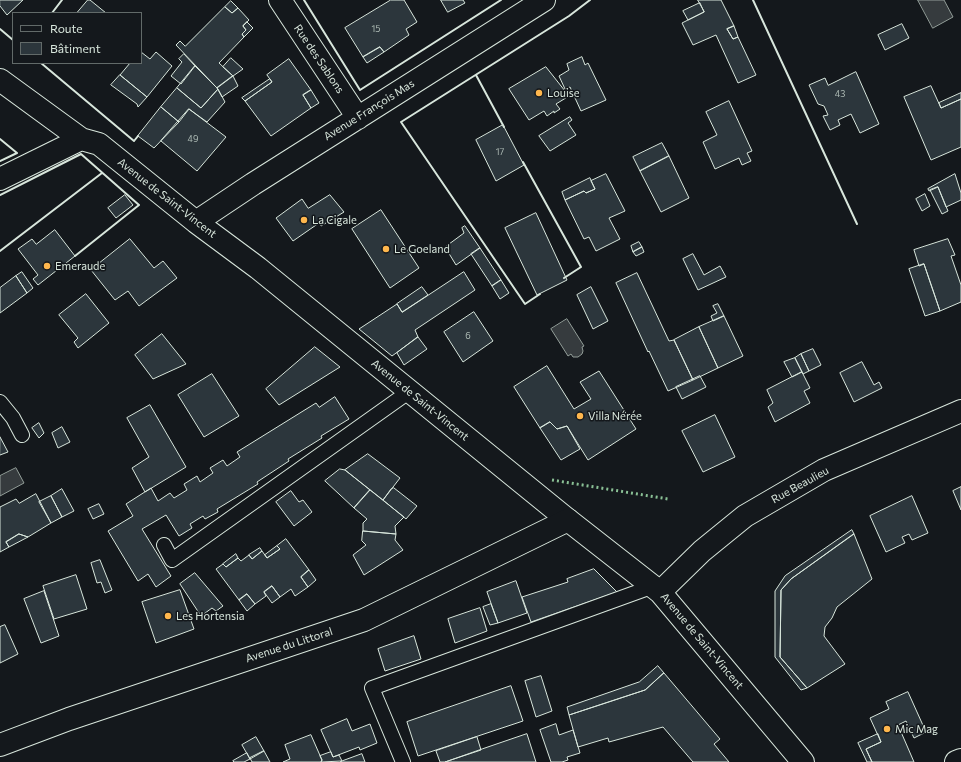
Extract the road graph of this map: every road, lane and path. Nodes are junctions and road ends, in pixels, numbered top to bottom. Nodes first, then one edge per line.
1 (280, 0) edge
2 (544, 0) edge
3 (0, 80) edge
4 (358, 118) junction
5 (81, 139) junction
6 (0, 179) edge
7 (196, 222) junction
8 (410, 391) junction
9 (0, 402) edge
10 (961, 411) edge
11 (22, 435) dead end
12 (568, 520) junction
13 (164, 545) dead end
14 (657, 589) junction
15 (0, 745) edge
16 (961, 760) edge
17 (403, 762) edge
18 (803, 762) edge
19 (956, 762) edge

1 - 4 street, Rue des Sablons
2 - 4 street, Avenue François Mas
3 - 5 street, Avenue de Saint-Vincent
4 - 7 street, Avenue François Mas
5 - 6 street
5 - 7 street, Avenue de Saint-Vincent
7 - 8 street, Avenue de Saint-Vincent
8 - 12 street, Avenue de Saint-Vincent
8 - 13 lane
9 - 11 lane
10 - 14 street, Rue Beaulieu
12 - 14 street, Avenue de Saint-Vincent
12 - 15 street, Avenue du Littoral
14 - 17 lane
14 - 18 street, Avenue de Saint-Vincent
16 - 19 street

